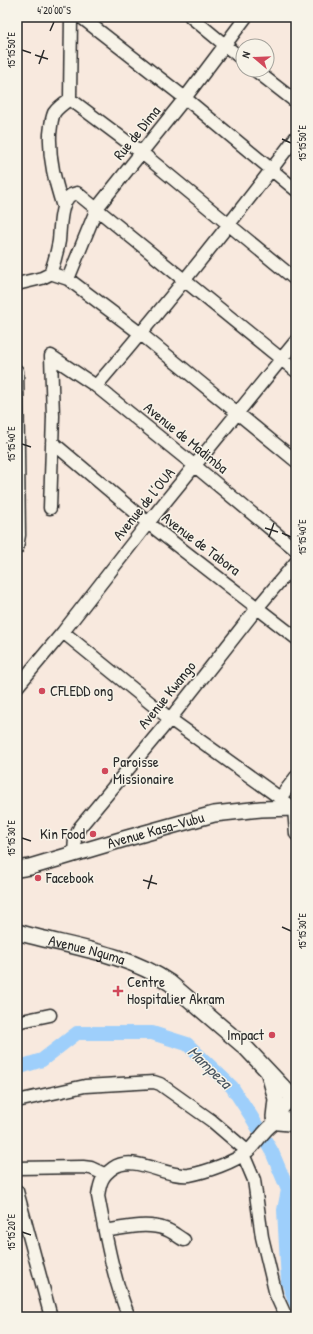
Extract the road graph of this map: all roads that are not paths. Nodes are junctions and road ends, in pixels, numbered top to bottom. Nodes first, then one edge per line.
1 (71, 17) edge
2 (81, 17) edge
3 (191, 17) edge
4 (246, 17) edge
5 (225, 46) junction
6 (235, 54) edge
7 (265, 78) edge
8 (185, 98) junction
9 (70, 99) junction
10 (296, 102) edge
11 (296, 137) edge
12 (142, 153) junction
13 (271, 169) junction
14 (296, 190) edge
15 (63, 206) junction
16 (97, 208) junction
17 (229, 224) junction
18 (50, 274) junction
19 (68, 278) junction
20 (183, 280) junction
21 (296, 280) edge
22 (17, 284) edge
23 (141, 334) junction
24 (296, 341) edge
25 (282, 359) junction
26 (17, 371) edge
27 (296, 371) edge
28 (96, 386) junction
29 (238, 412) junction
30 (52, 442) junction
31 (296, 461) edge
32 (195, 466) junction
33 (50, 508) dead end
34 (148, 524) junction
35 (17, 548) edge
36 (296, 550) edge
37 (296, 562) edge
38 (258, 607) junction
39 (63, 632) junction
40 (296, 638) edge
41 (17, 687) edge
42 (170, 719) junction
43 (296, 777) edge
44 (280, 798) junction
45 (295, 808) edge
46 (296, 834) edge
47 (74, 853) junction
48 (17, 869) edge
49 (17, 932) edge
50 (50, 1015) dead end
51 (17, 1022) edge
52 (267, 1070) junction
53 (295, 1096) edge
54 (17, 1101) edge
55 (296, 1116) edge
56 (273, 1122) junction
57 (296, 1126) edge
58 (247, 1151) junction
59 (17, 1168) edge
60 (104, 1174) junction
61 (17, 1191) edge
62 (105, 1231) junction
63 (184, 1240) dead end
64 (51, 1317) edge
65 (129, 1317) edge
66 (286, 1317) edge

1 - 9 street
2 - 8 street
3 - 5 street
4 - 5 street, Rue de Dima
5 - 6 street
5 - 8 street, Rue de Dima
7 - 10 street
8 - 12 street, Rue de Dima
8 - 13 street
9 - 12 street
9 - 15 street
11 - 13 street
12 - 16 street, Rue de Dima
12 - 17 street
13 - 14 street
13 - 17 street
15 - 16 street
15 - 18 street
16 - 19 street, Rue de Dima
16 - 20 street
17 - 20 street
17 - 21 street
18 - 19 street
18 - 22 street
19 - 23 street
20 - 23 street
20 - 25 street
23 - 28 street
23 - 29 street
24 - 25 street, Avenue de l’OUA
25 - 27 street
25 - 29 street, Avenue de l’OUA
26 - 35 street
28 - 30 street, Avenue de Madimba
28 - 32 street, Avenue de Madimba
29 - 31 street
29 - 32 street, Avenue de l’OUA
30 - 33 street
30 - 34 street, Avenue de Tabora
32 - 34 street, Avenue de l’OUA
32 - 36 street, Avenue de Madimba
34 - 38 street, Avenue de Tabora
34 - 39 street, Avenue de l’OUA
37 - 38 street, Avenue Kwango
38 - 40 street, Avenue de Tabora
38 - 42 street, Avenue Kwango
39 - 41 street, Avenue de l’OUA
39 - 42 street
42 - 44 street
42 - 47 street, Avenue Kwango
43 - 44 street
44 - 45 street
45 - 46 street
45 - 47 main road, Avenue Kasa-Vubu
47 - 48 main road, Avenue Kasa-Vubu
49 - 52 main road, Avenue Nguma
50 - 51 street
52 - 53 main road, Avenue Nguma
52 - 56 main road
53 - 56 street
54 - 58 street
55 - 56 street
56 - 57 main road
56 - 58 street
58 - 60 street
58 - 66 street
59 - 60 street
60 - 62 street
61 - 64 street
62 - 63 street
62 - 65 street

